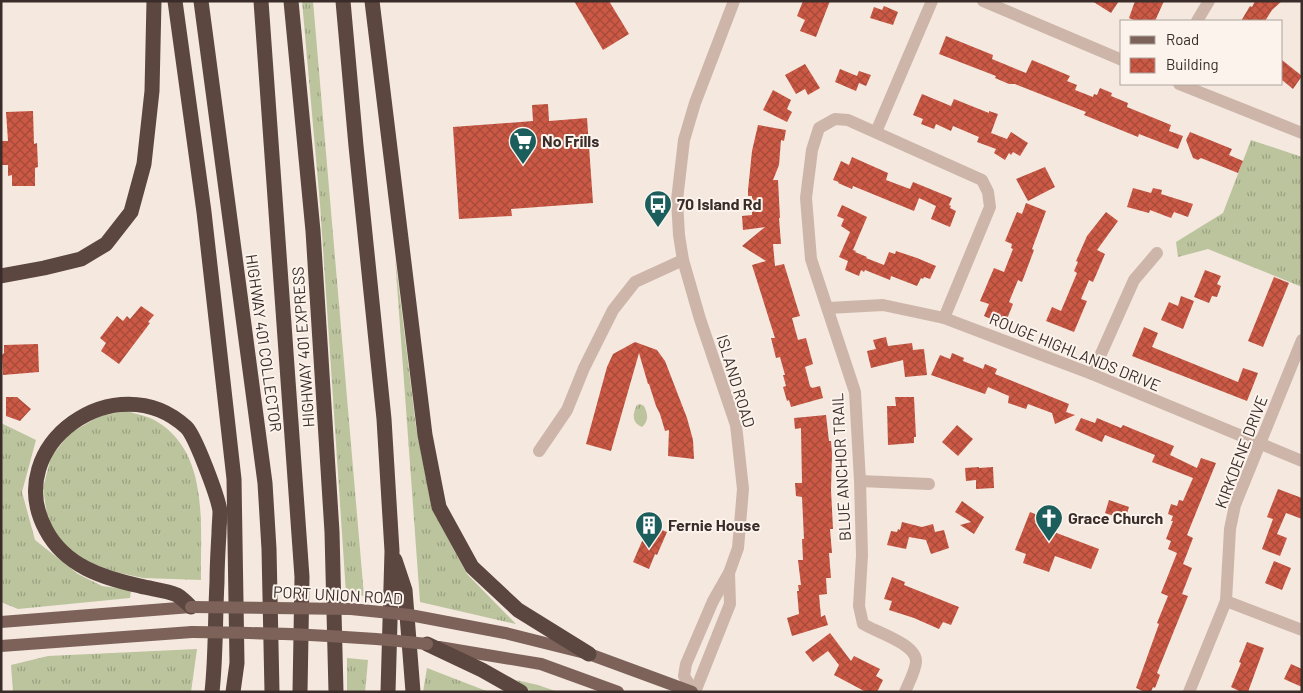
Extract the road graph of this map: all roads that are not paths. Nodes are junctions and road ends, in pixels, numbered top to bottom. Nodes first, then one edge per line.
1 (154, 1) edge
2 (175, 1) edge
3 (201, 1) edge
4 (261, 1) edge
5 (291, 1) edge
6 (343, 1) edge
7 (372, 1) edge
8 (734, 1) edge
9 (932, 1) edge
10 (983, 1) edge
11 (1209, 1) edge
12 (1198, 20) edge
13 (1120, 59) edge
14 (1182, 85) edge
15 (876, 132) junction
16 (1302, 133) edge
17 (1157, 253) dead end
18 (683, 260) junction
19 (1, 276) edge
20 (828, 308) junction
21 (944, 318) junction
22 (1302, 340) edge
23 (1299, 354) edge
24 (1092, 374) junction
25 (1260, 444) junction
26 (539, 451) dead end
27 (1302, 461) edge
28 (860, 481) junction
29 (928, 484) dead end
30 (392, 551) junction
31 (729, 573) junction
32 (1226, 601) junction
33 (191, 607) junction
34 (1, 622) edge
35 (1302, 630) edge
36 (427, 644) junction
37 (1, 646) edge
38 (589, 654) junction
39 (212, 690) edge
40 (233, 692) edge
41 (272, 692) edge
42 (300, 692) edge
43 (336, 692) edge
44 (388, 692) edge
45 (413, 692) edge
46 (521, 692) edge
47 (618, 692) edge
48 (694, 692) edge
49 (905, 692) edge
50 (1189, 692) edge

1 - 19 highway
2 - 40 highway
3 - 41 highway, HIGHWAY 401 COLLECTOR
4 - 42 highway, HIGHWAY 401 EXPRESS
5 - 43 highway, HIGHWAY 401 EXPRESS
6 - 30 highway
7 - 38 highway
8 - 18 street, ISLAND ROAD
9 - 15 street
10 - 13 street
11 - 12 street
14 - 16 street
15 - 20 street, BLUE ANCHOR TRAIL
15 - 21 street, BLUE ANCHOR TRAIL
17 - 24 street
18 - 26 street
18 - 31 street, ISLAND ROAD
20 - 21 street, ROUGE HIGHLANDS DRIVE
20 - 28 street, BLUE ANCHOR TRAIL
21 - 24 street, ROUGE HIGHLANDS DRIVE
22 - 23 street, KIRKDENE DRIVE
23 - 25 street, KIRKDENE DRIVE
24 - 25 street, ROUGE HIGHLANDS DRIVE
25 - 27 street, ROUGE HIGHLANDS DRIVE
25 - 32 street, KIRKDENE DRIVE
28 - 29 street
28 - 49 street, BLUE ANCHOR TRAIL
30 - 44 highway
30 - 45 highway
31 - 48 street, ISLAND ROAD
31 - 48 street, ISLAND ROAD
32 - 35 street
32 - 50 street, KIRKDENE DRIVE
33 - 34 main road, PORT UNION ROAD
33 - 38 main road, PORT UNION ROAD, bridge
33 - 39 highway
36 - 37 main road, bridge
36 - 46 highway
36 - 47 main road
38 - 48 main road, PORT UNION ROAD

